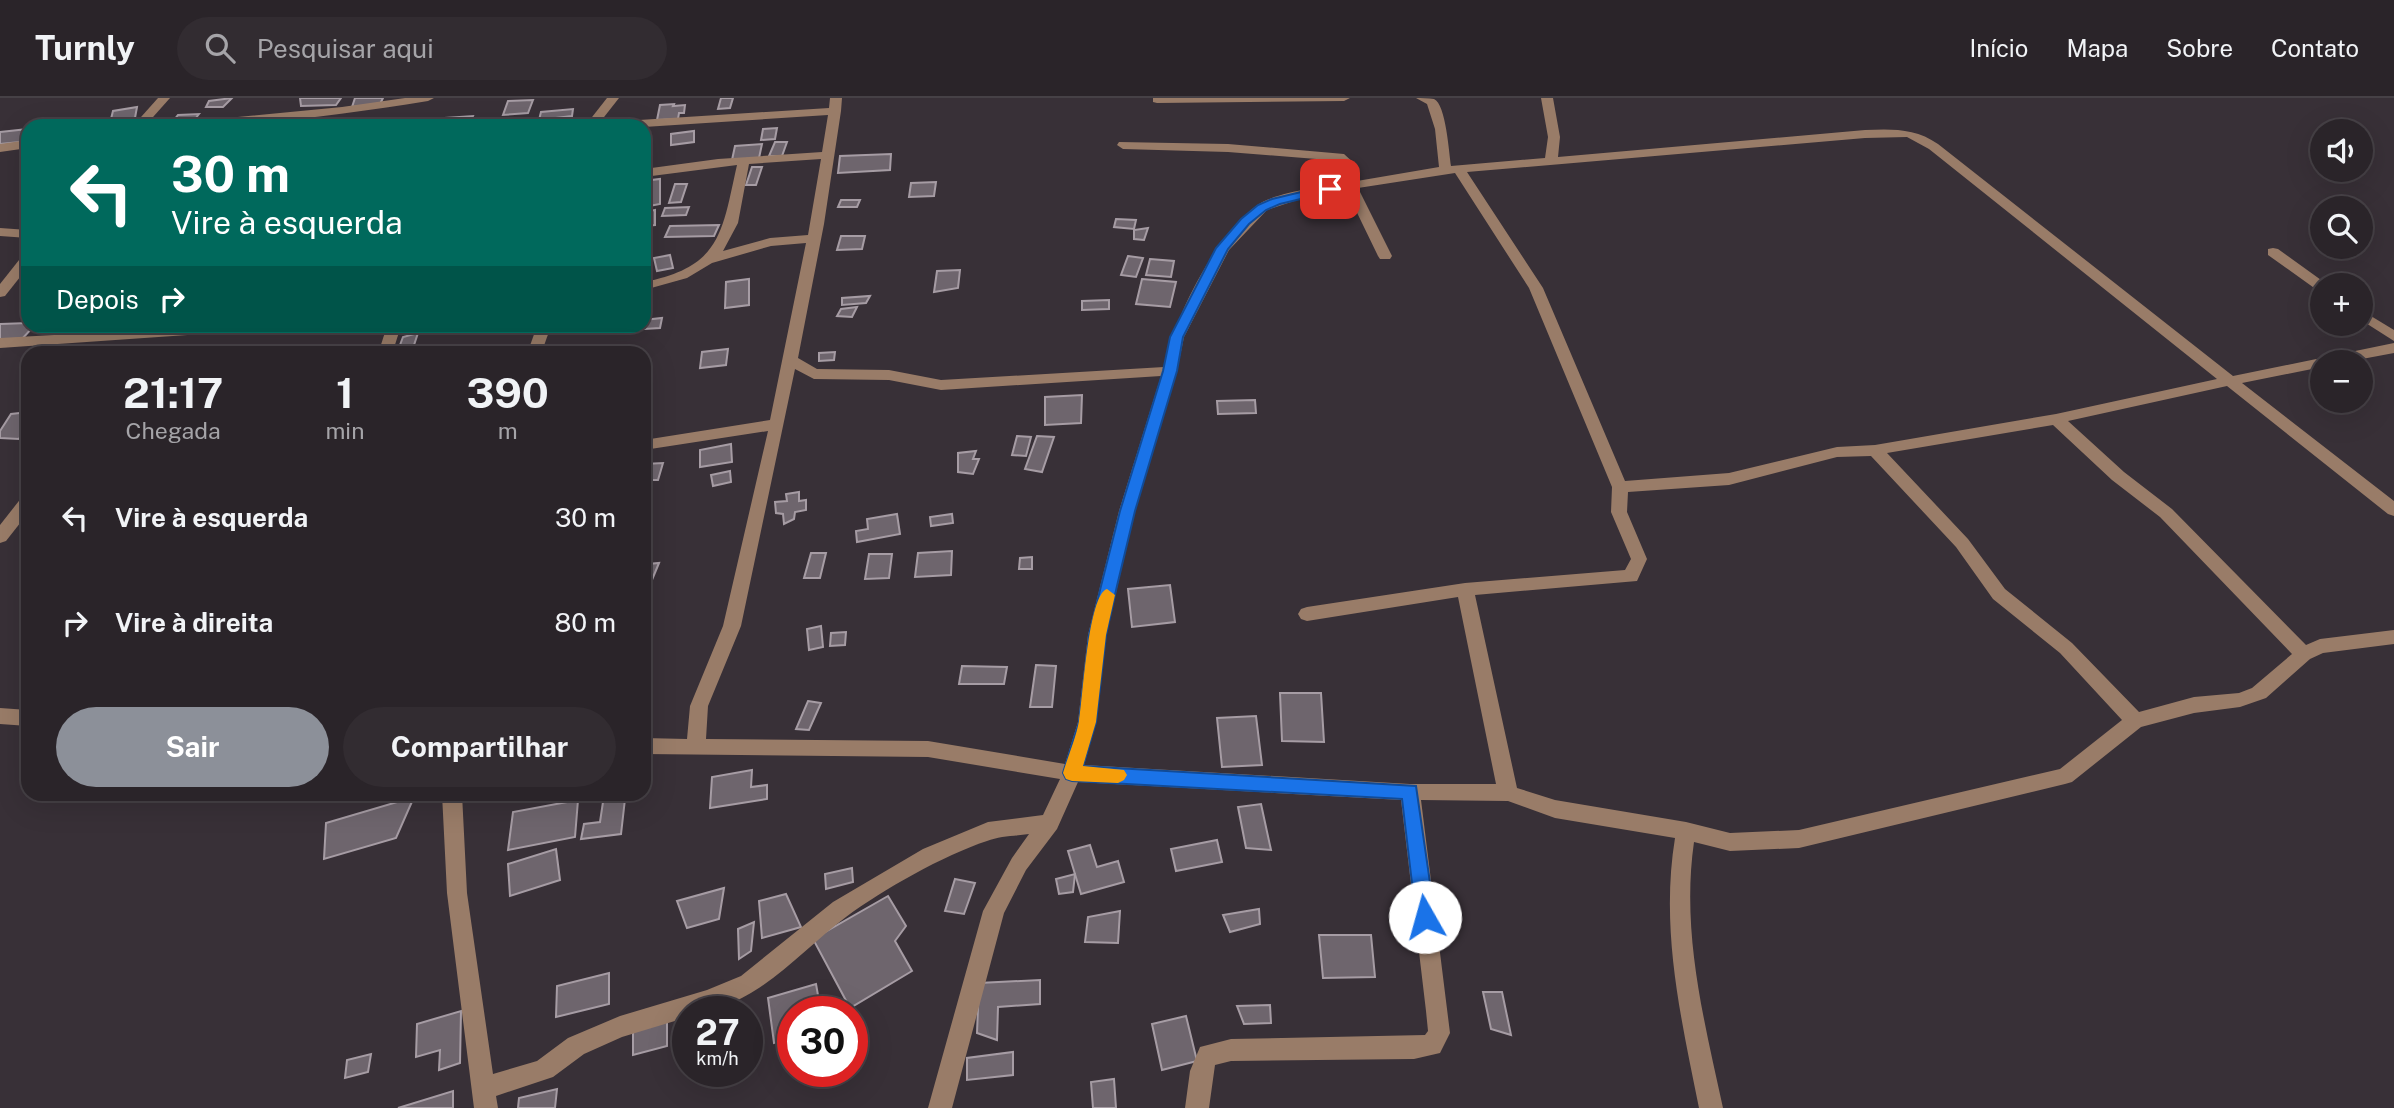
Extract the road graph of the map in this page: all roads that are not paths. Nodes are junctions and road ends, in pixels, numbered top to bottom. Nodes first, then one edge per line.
1 (164, 98) edge
2 (428, 98) edge
3 (612, 98) edge
4 (1344, 98) edge
5 (1422, 98) edge
6 (1547, 98) edge
7 (1157, 100) dead end
8 (836, 105) edge
9 (320, 113) junction
10 (145, 119) edge
11 (258, 119) edge
12 (317, 119) edge
13 (596, 119) edge
14 (651, 122) edge
15 (21, 145) edge
16 (1123, 145) dead end
17 (0, 148) edge
18 (828, 155) junction
19 (744, 161) junction
20 (1551, 161) junction
21 (1451, 169) junction
22 (651, 172) edge
23 (1350, 185) junction
24 (0, 232) edge
25 (21, 234) edge
26 (814, 239) junction
27 (2273, 252) dead end
28 (1385, 256) dead end
29 (706, 260) junction
30 (21, 267) edge
31 (2310, 278) edge
32 (651, 284) edge
33 (0, 293) edge
34 (2373, 322) edge
35 (178, 333) edge
36 (130, 337) junction
37 (2394, 337) edge
38 (0, 343) edge
39 (125, 346) edge
40 (2394, 348) edge
41 (789, 359) junction
42 (1170, 371) junction
43 (814, 374) junction
44 (2231, 380) junction
45 (784, 395) junction
46 (2056, 419) junction
47 (778, 424) junction
48 (651, 444) edge
49 (1875, 450) junction
50 (1620, 487) junction
51 (21, 510) edge
52 (2394, 510) edge
53 (0, 537) edge
54 (1465, 589) junction
55 (1307, 614) dead end
56 (2394, 637) edge
57 (2304, 654) junction
58 (0, 716) edge
59 (21, 718) edge
60 (2135, 721) junction
61 (651, 746) edge
62 (696, 747) junction
63 (1072, 773) junction
64 (1410, 792) junction
65 (1508, 793) junction
66 (452, 801) edge
67 (1050, 823) junction
68 (1686, 831) junction
69 (484, 1098) edge
70 (940, 1108) edge
71 (1196, 1108) edge
72 (1711, 1108) edge

1 - 10 street
2 - 9 street
3 - 13 street
4 - 7 street
5 - 21 street
6 - 20 street
8 - 14 street
8 - 18 street
9 - 11 street
9 - 12 street
15 - 17 street
16 - 23 street
18 - 19 street
18 - 26 street
19 - 22 street
19 - 29 street
20 - 21 street
20 - 44 street
21 - 23 street
21 - 50 street
23 - 28 street
23 - 42 street
24 - 25 street
26 - 29 street
26 - 41 street
27 - 31 street
29 - 32 street
30 - 33 street
34 - 37 street
35 - 36 street
36 - 38 street
36 - 39 street
40 - 44 street
41 - 43 street
41 - 45 street
42 - 43 street
42 - 63 street
43 - 45 street
44 - 46 street
44 - 52 street
45 - 47 street
46 - 49 street
46 - 57 street
47 - 48 street
47 - 62 street
49 - 50 street
49 - 60 street
50 - 54 street
51 - 53 street
54 - 55 street
54 - 65 street
56 - 57 street
57 - 60 street
58 - 59 street
60 - 68 street
61 - 62 street
62 - 63 street
63 - 64 street
63 - 67 street
64 - 65 street
64 - 71 street
65 - 68 street
66 - 69 street
67 - 69 street
67 - 70 street
68 - 72 street

